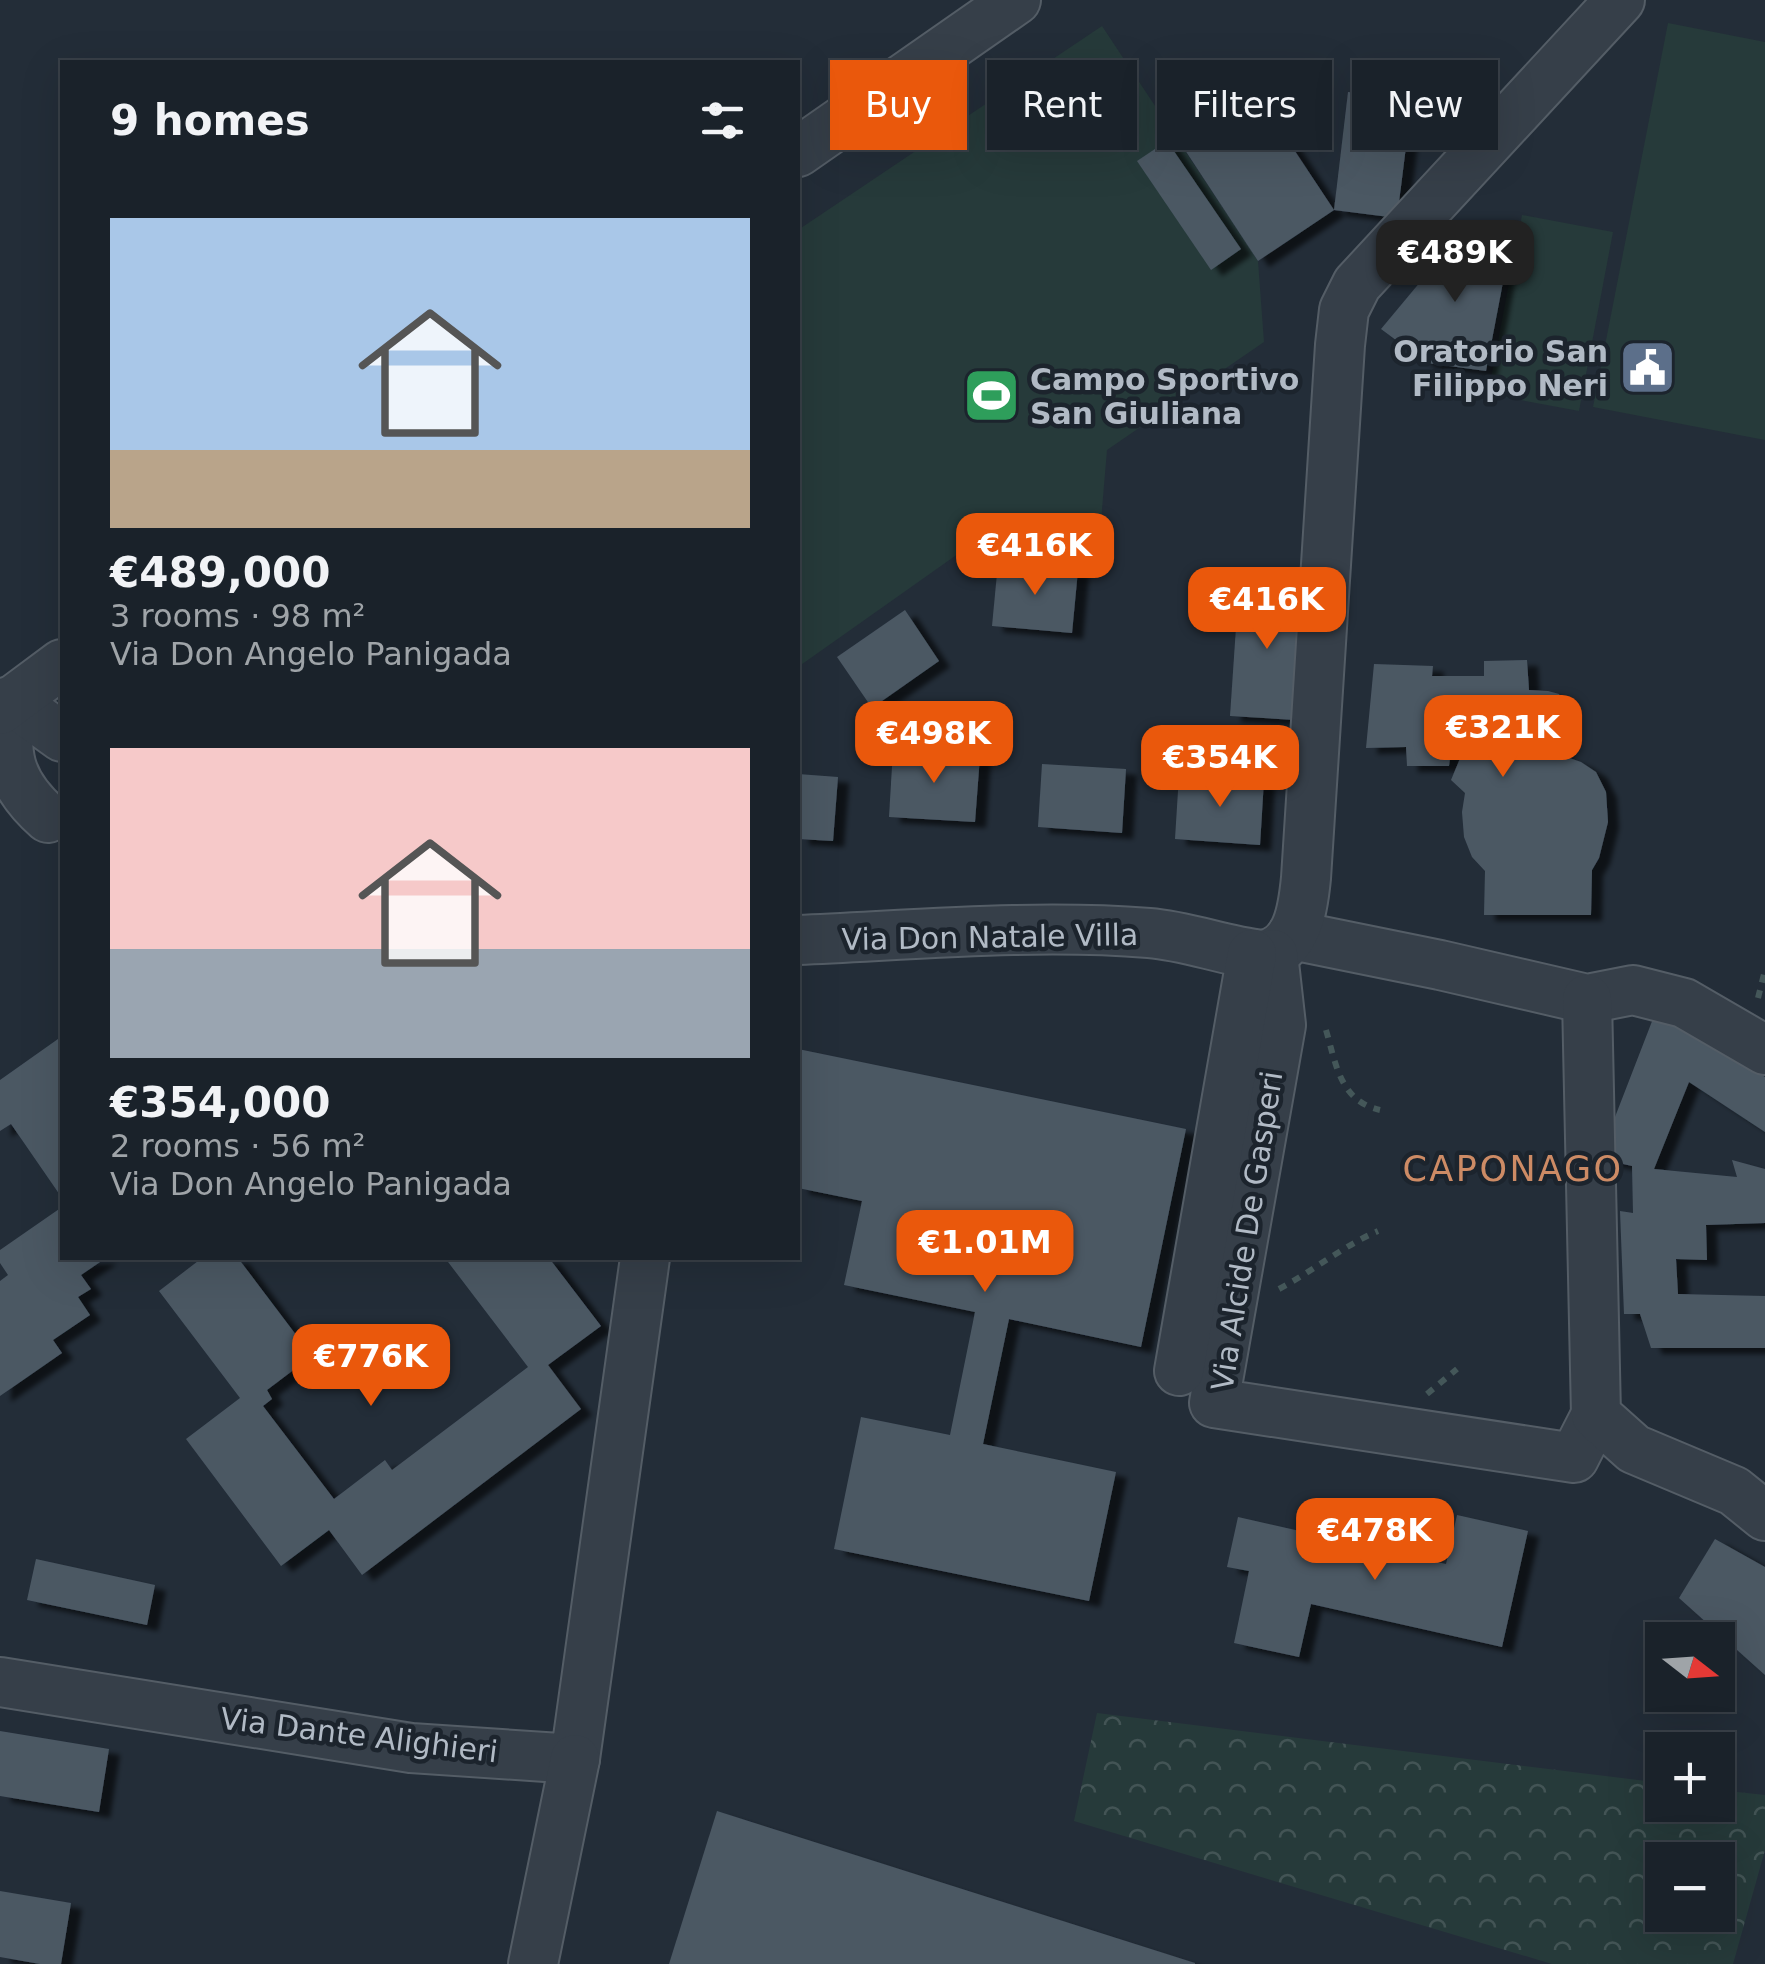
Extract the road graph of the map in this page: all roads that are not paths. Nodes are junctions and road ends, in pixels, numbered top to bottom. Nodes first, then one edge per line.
1 (1016, 0) edge
2 (1620, 0) edge
3 (800, 151) edge
4 (60, 665) edge
5 (4, 704) edge
6 (60, 736) edge
7 (0, 808) edge
8 (55, 820) edge
9 (800, 940) edge
10 (1274, 960) junction
11 (1587, 999) junction
12 (1765, 1050) edge
13 (645, 1260) edge
14 (1179, 1371) dead end
15 (1596, 1415) junction
16 (1765, 1516) edge
17 (0, 1682) edge
18 (576, 1759) junction
19 (533, 1964) edge

1 - 3 street
2 - 10 street
4 - 5 street
5 - 6 street
5 - 8 street
7 - 8 street
9 - 10 street, Via Don Natale Villa
10 - 11 street, Via Don Natale Villa
10 - 14 street
10 - 15 street, Via Alcide De Gasperi
11 - 12 street
11 - 15 street
13 - 18 street
15 - 16 street
17 - 18 street, Via Dante Alighieri
18 - 19 street

